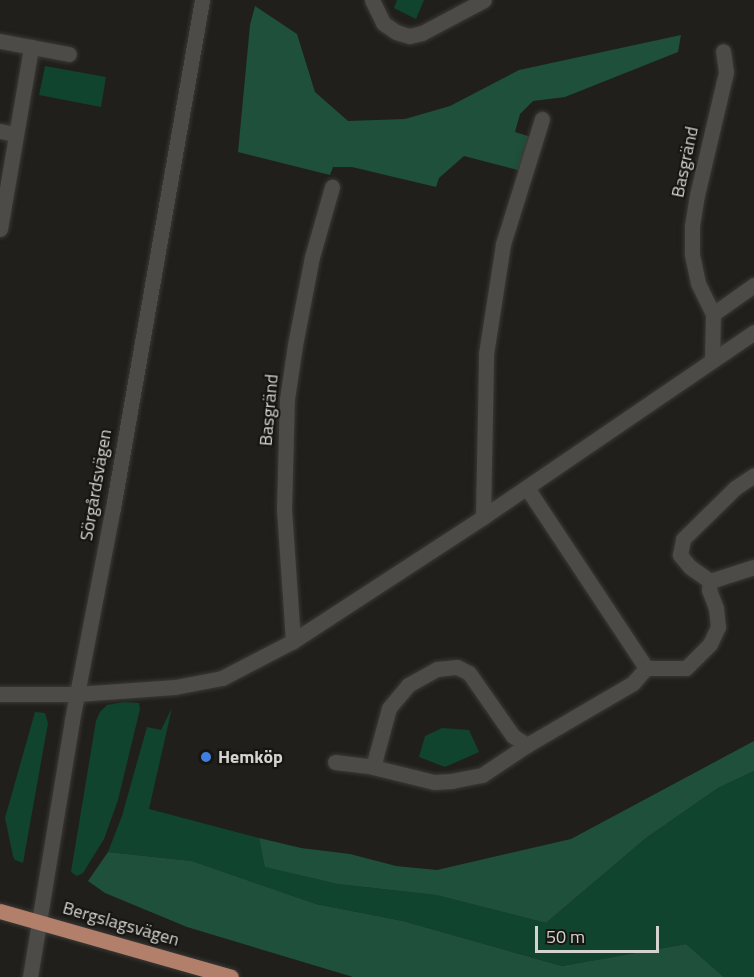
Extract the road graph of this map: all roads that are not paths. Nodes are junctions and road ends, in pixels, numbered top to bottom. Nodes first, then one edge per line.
1 (202, 0) edge
2 (372, 0) edge
3 (484, 0) edge
4 (0, 41) edge
5 (31, 47) junction
6 (723, 51) dead end
7 (69, 54) dead end
8 (542, 119) dead end
9 (0, 131) edge
10 (16, 134) junction
11 (332, 187) dead end
12 (0, 229) edge
13 (754, 285) edge
14 (713, 315) junction
15 (754, 332) edge
16 (712, 359) junction
17 (754, 475) edge
18 (527, 488) junction
19 (483, 518) junction
20 (754, 567) edge
21 (710, 581) junction
22 (293, 641) junction
23 (646, 668) junction
24 (0, 694) edge
25 (77, 694) junction
26 (527, 745) junction
27 (335, 762) dead end
28 (373, 767) junction
29 (0, 910) edge
30 (39, 921) junction
31 (30, 977) edge
32 (231, 977) edge

1 - 25 street, Sörgårdsvägen
2 - 3 street
4 - 5 street
5 - 7 street
5 - 10 street
6 - 14 street, Basgränd
8 - 19 street
9 - 10 street
10 - 12 street
11 - 22 street, Basgränd
13 - 14 street
14 - 16 street, Basgränd
15 - 16 street
16 - 18 street
17 - 21 street
18 - 19 street
18 - 23 street
19 - 22 street
20 - 21 street
21 - 23 street
22 - 25 street
23 - 26 street
24 - 25 street
25 - 30 street, Sörgårdsvägen
26 - 28 street
26 - 28 street
27 - 28 street
29 - 30 main road, Bergslagsvägen
30 - 31 street, Sörgårdsvägen
30 - 32 main road, Bergslagsvägen

